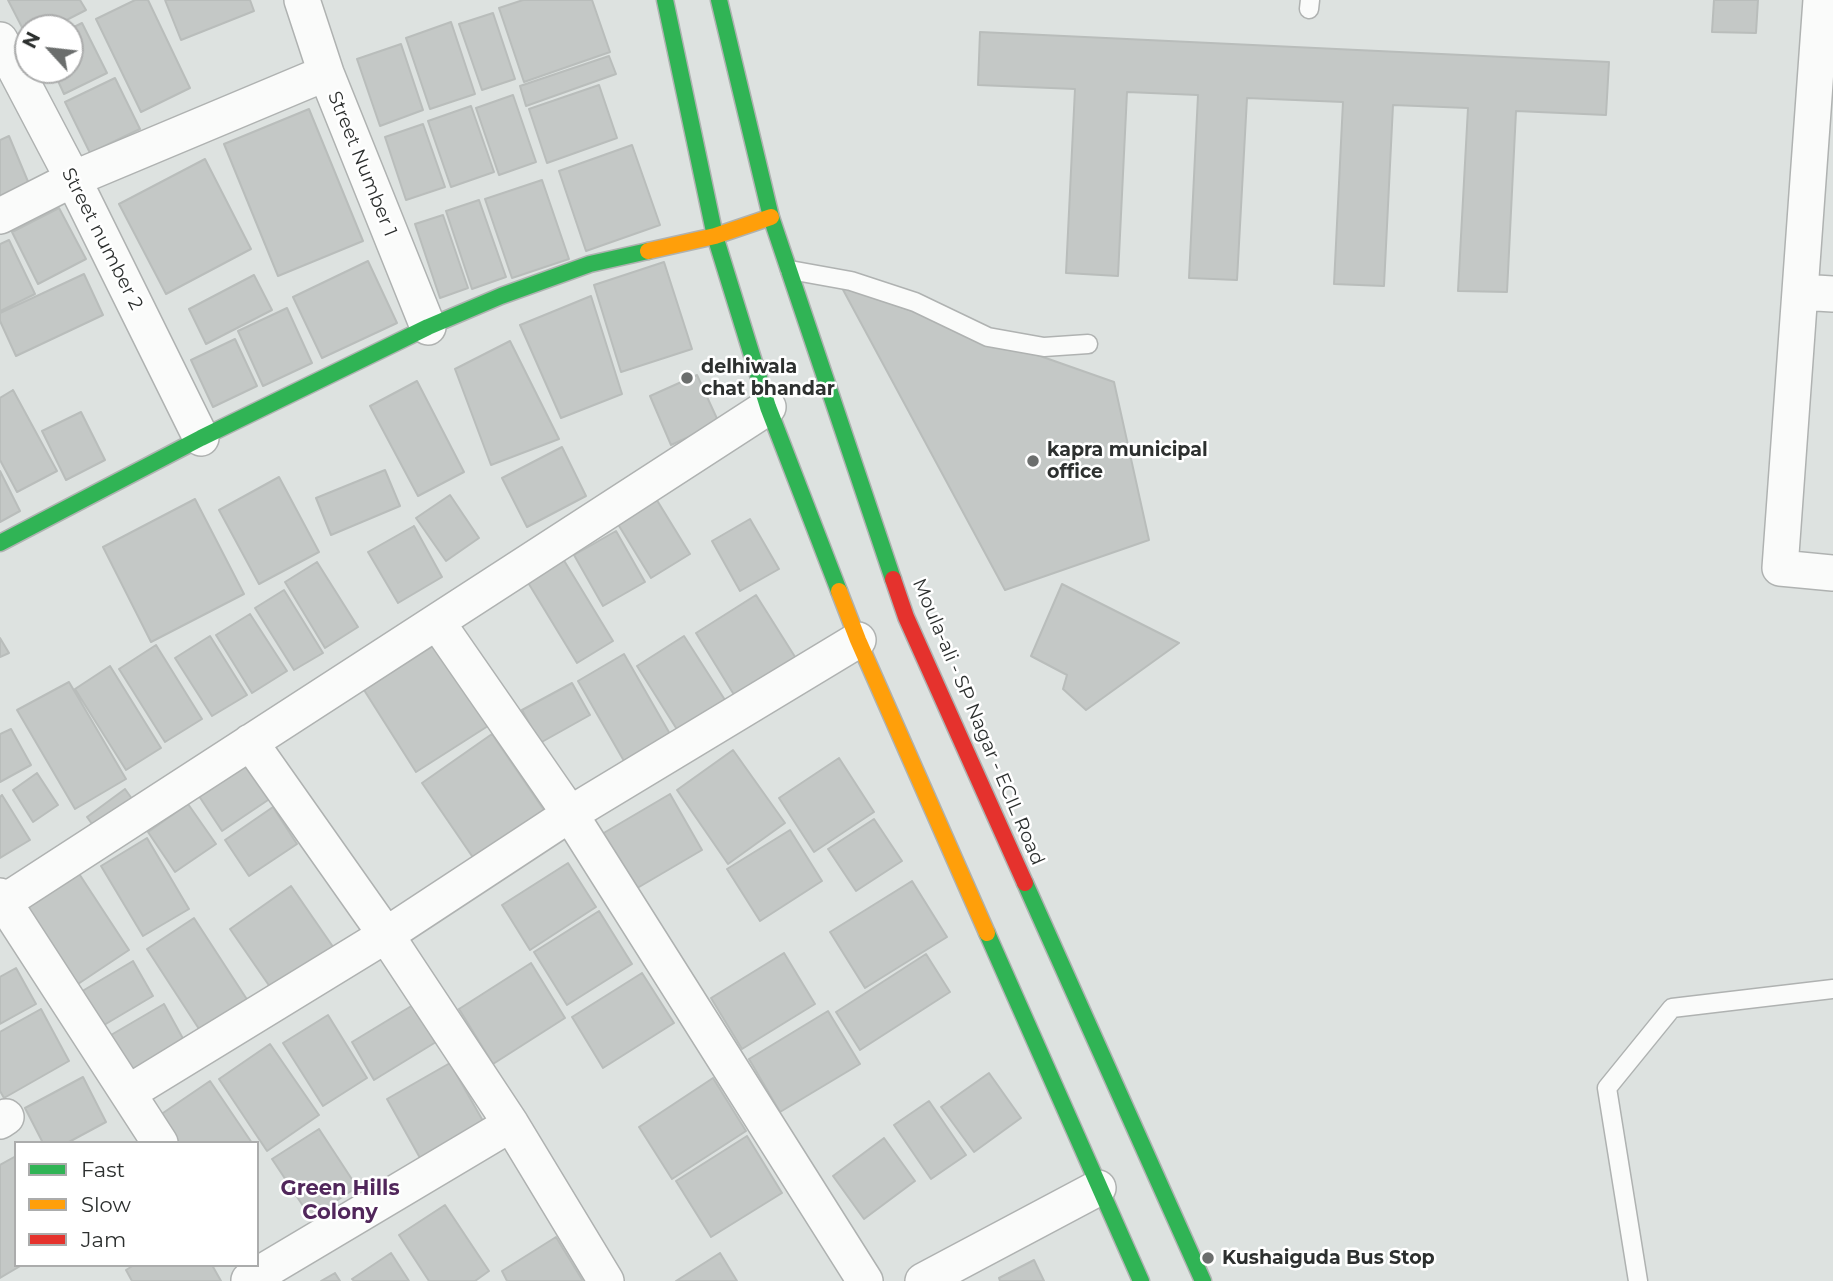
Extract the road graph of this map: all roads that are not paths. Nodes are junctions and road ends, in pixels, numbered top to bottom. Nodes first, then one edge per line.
1 (302, 0) edge
2 (665, 0) edge
3 (719, 0) edge
4 (1821, 0) edge
5 (0, 40) edge
6 (326, 73) junction
7 (73, 179) junction
8 (0, 216) edge
9 (771, 217) junction
10 (715, 236) junction
11 (789, 270) junction
12 (1817, 293) edge
13 (428, 327) junction
14 (1088, 344) dead end
15 (768, 407) junction
16 (201, 438) junction
17 (0, 543) edge
18 (1833, 573) edge
19 (437, 622) junction
20 (858, 640) junction
21 (250, 742) junction
22 (570, 814) junction
23 (2, 899) edge
24 (386, 935) junction
25 (1833, 989) edge
26 (128, 1093) junction
27 (511, 1124) junction
28 (159, 1141) edge
29 (1098, 1188) junction
30 (249, 1281) edge
31 (606, 1281) edge
32 (865, 1281) edge
33 (923, 1281) edge
34 (1141, 1281) edge
35 (1203, 1281) edge
36 (1638, 1281) edge

1 - 6 street, Street Number 1
2 - 10 main road
3 - 9 main road, Moula-ali - SP Nagar - ECIL Road
4 - 12 street
5 - 7 street, Street number 2
6 - 7 street
6 - 13 street, Street Number 1
7 - 8 street
7 - 16 street, Street number 2
9 - 10 main road
9 - 11 main road, Moula-ali - SP Nagar - ECIL Road
10 - 13 main road
10 - 15 main road
11 - 14 lane
11 - 35 main road, Moula-ali - SP Nagar - ECIL Road
12 - 18 street
13 - 16 main road
15 - 19 street
15 - 20 main road
16 - 17 main road
19 - 21 street
19 - 22 street
20 - 22 street
20 - 29 main road
21 - 23 street
21 - 24 street
22 - 24 street
22 - 32 street
23 - 26 street
24 - 26 street
24 - 27 street
25 - 36 lane
26 - 28 street
27 - 30 street
27 - 31 street
29 - 33 street
29 - 34 main road

